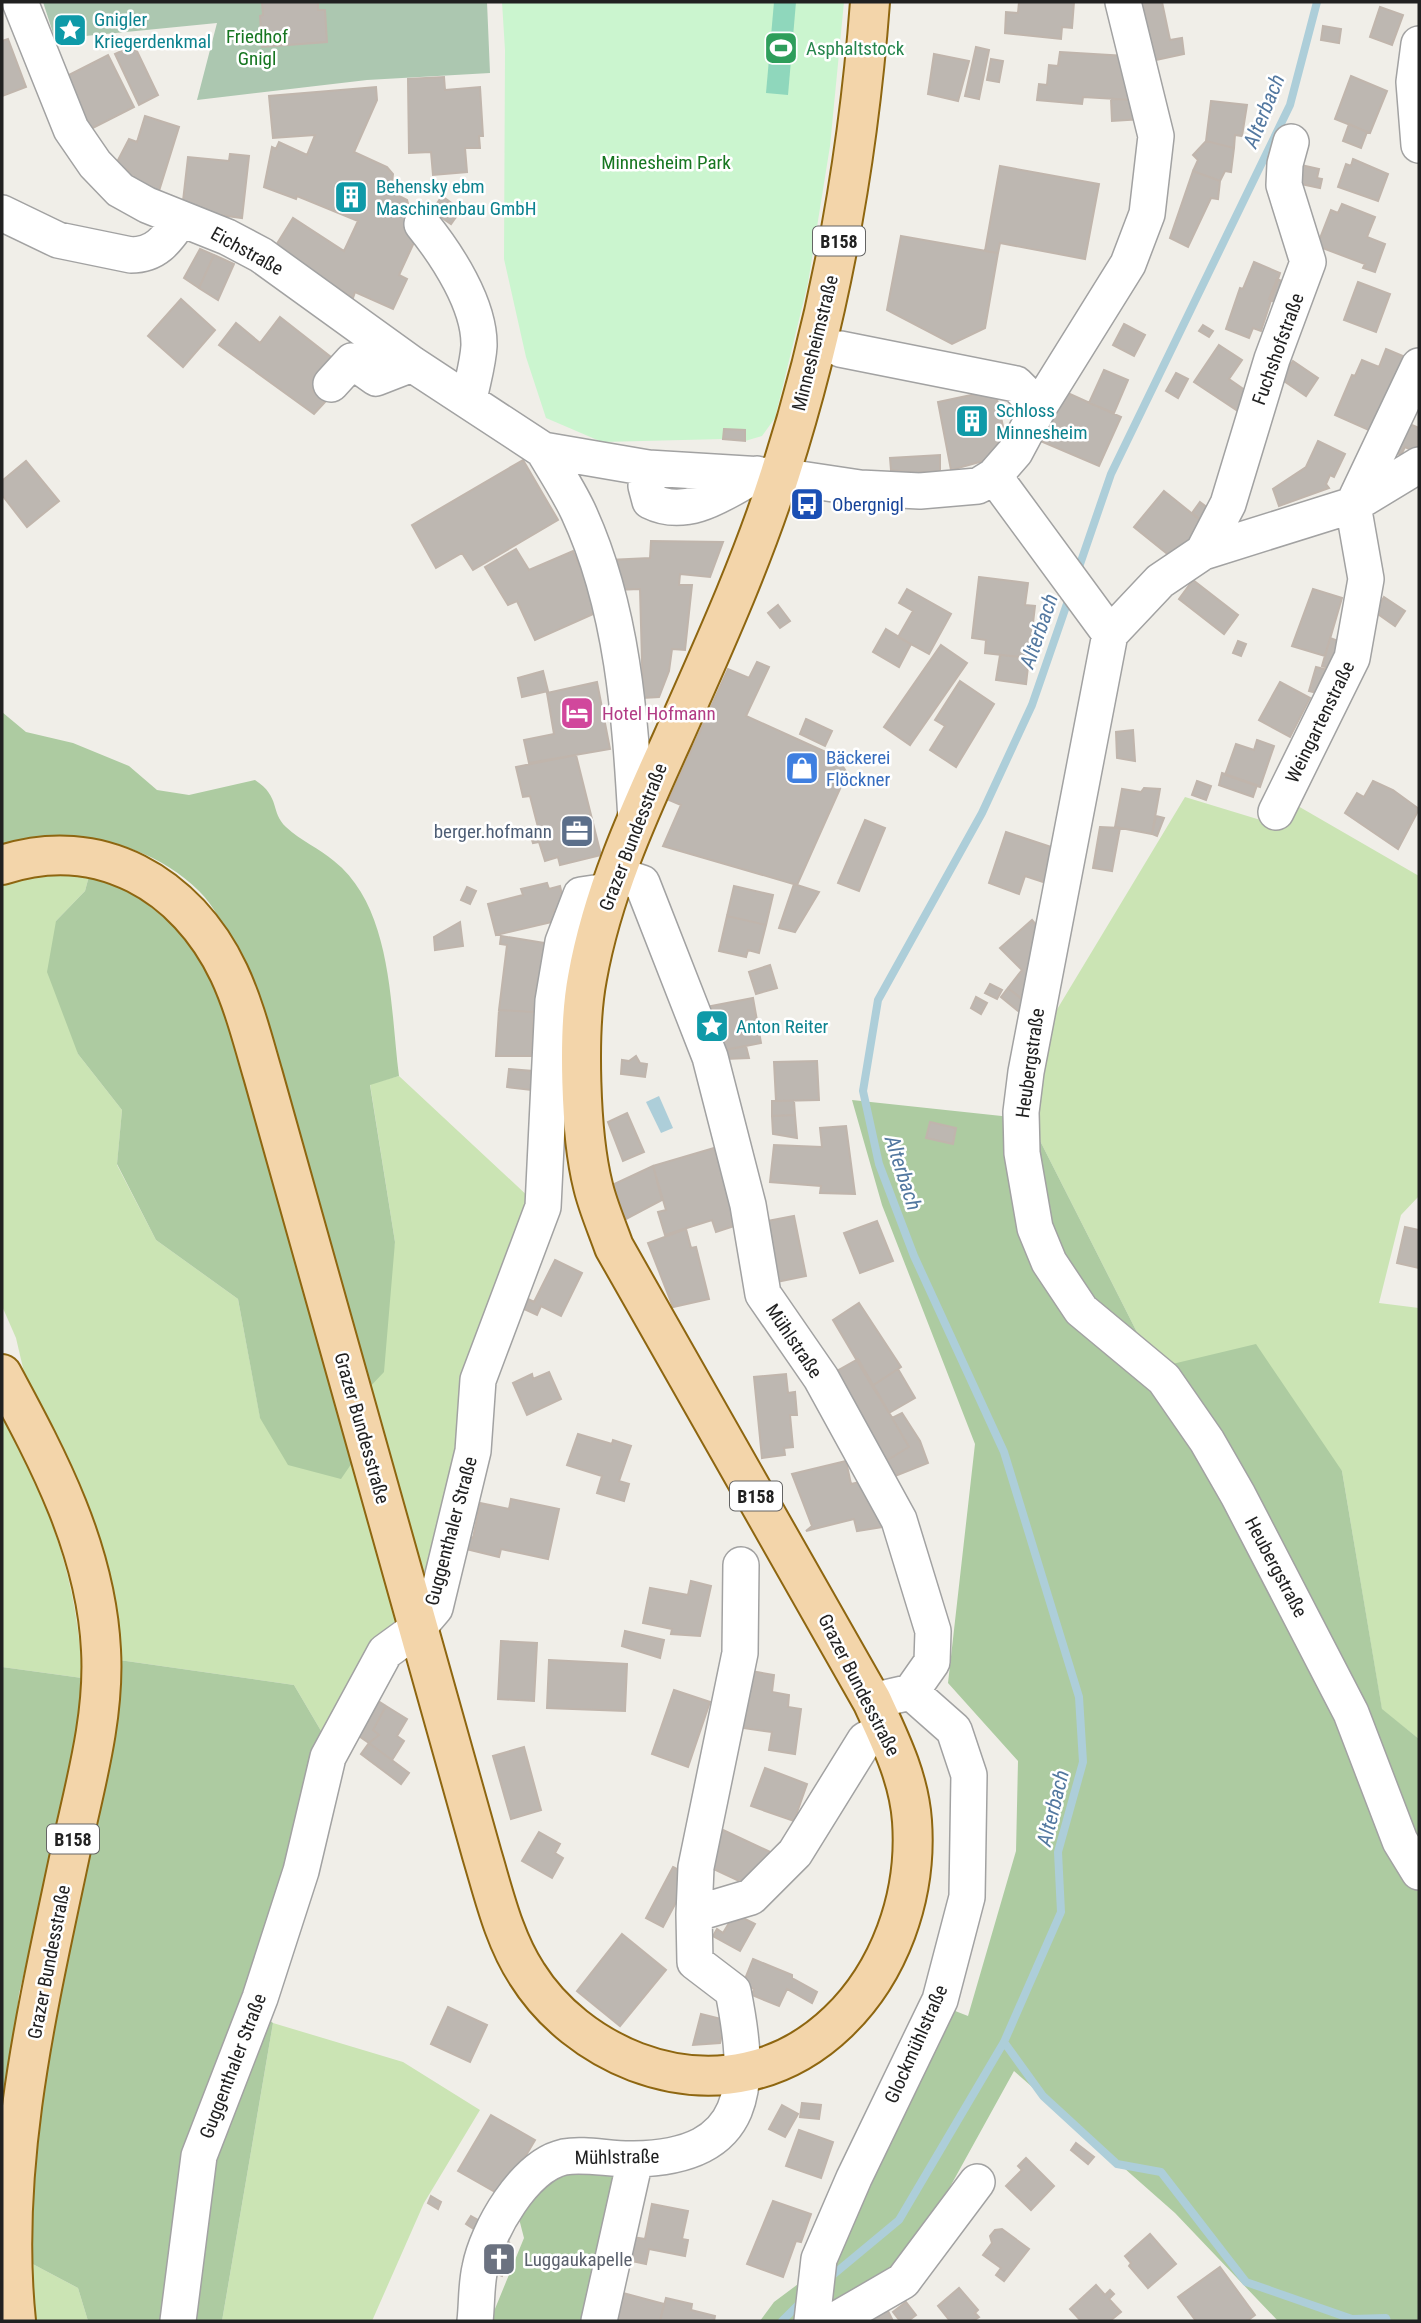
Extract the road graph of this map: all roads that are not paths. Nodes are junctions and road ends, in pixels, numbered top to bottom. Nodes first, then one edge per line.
1 (20, 2) edge
2 (870, 2) edge
3 (1123, 2) edge
4 (1419, 44) edge
5 (1291, 142) dead end
6 (1419, 145) edge
7 (2, 213) edge
8 (181, 219) junction
9 (422, 224) dead end
10 (840, 349) dead end
11 (412, 364) junction
12 (1419, 366) edge
13 (331, 384) dead end
14 (469, 400) junction
15 (1038, 407) junction
16 (543, 450) junction
17 (1419, 465) edge
18 (768, 475) junction
19 (994, 476) junction
20 (1353, 505) junction
21 (1203, 552) junction
22 (1110, 634) junction
23 (1276, 812) dead end
24 (636, 820) junction
25 (2, 865) edge
26 (611, 883) junction
27 (2, 1374) edge
28 (741, 1565) dead end
29 (418, 1628) junction
30 (911, 1692) junction
31 (878, 1715) junction
32 (1419, 1872) edge
33 (694, 1914) junction
34 (742, 2072) junction
35 (635, 2160) junction
36 (977, 2182) dead end
37 (16, 2321) edge
38 (178, 2321) edge
39 (475, 2321) edge
40 (599, 2321) edge
41 (812, 2321) edge
42 (834, 2321) edge

1 - 8 street, Eichstraße
2 - 18 main road, Minnesheimstraße / B158
3 - 15 street
4 - 6 street
5 - 21 street, Fuchshofstraße
7 - 8 street
8 - 11 street, Eichstraße
9 - 14 street
10 - 15 street
11 - 13 street
11 - 14 street, Eichstraße
12 - 20 street
14 - 16 street, Eichstraße
15 - 19 street
16 - 18 street, Eichstraße
16 - 24 street, Eichstraße
17 - 20 street
18 - 19 street
18 - 24 main road, Grazer Bundesstraße / B158
19 - 22 street
20 - 21 street
20 - 23 street, Weingartenstraße
21 - 22 street
22 - 32 street, Heubergstraße
24 - 26 main road, Grazer Bundesstraße / B158
25 - 29 main road, Grazer Bundesstraße / B158
26 - 29 street, Guggenthaler Straße
26 - 30 street, Mühlstraße
26 - 31 main road, Grazer Bundesstraße / B158
27 - 37 main road, Grazer Bundesstraße / B158
28 - 33 street
29 - 34 main road, Grazer Bundesstraße / B158
29 - 38 street, Guggenthaler Straße
30 - 31 street
30 - 41 street, Glockmühlstraße
31 - 33 street
31 - 34 main road, Grazer Bundesstraße / B158
33 - 34 street, Mühlstraße
34 - 35 street, Mühlstraße
35 - 39 street, Mühlstraße
35 - 40 street
36 - 42 street

